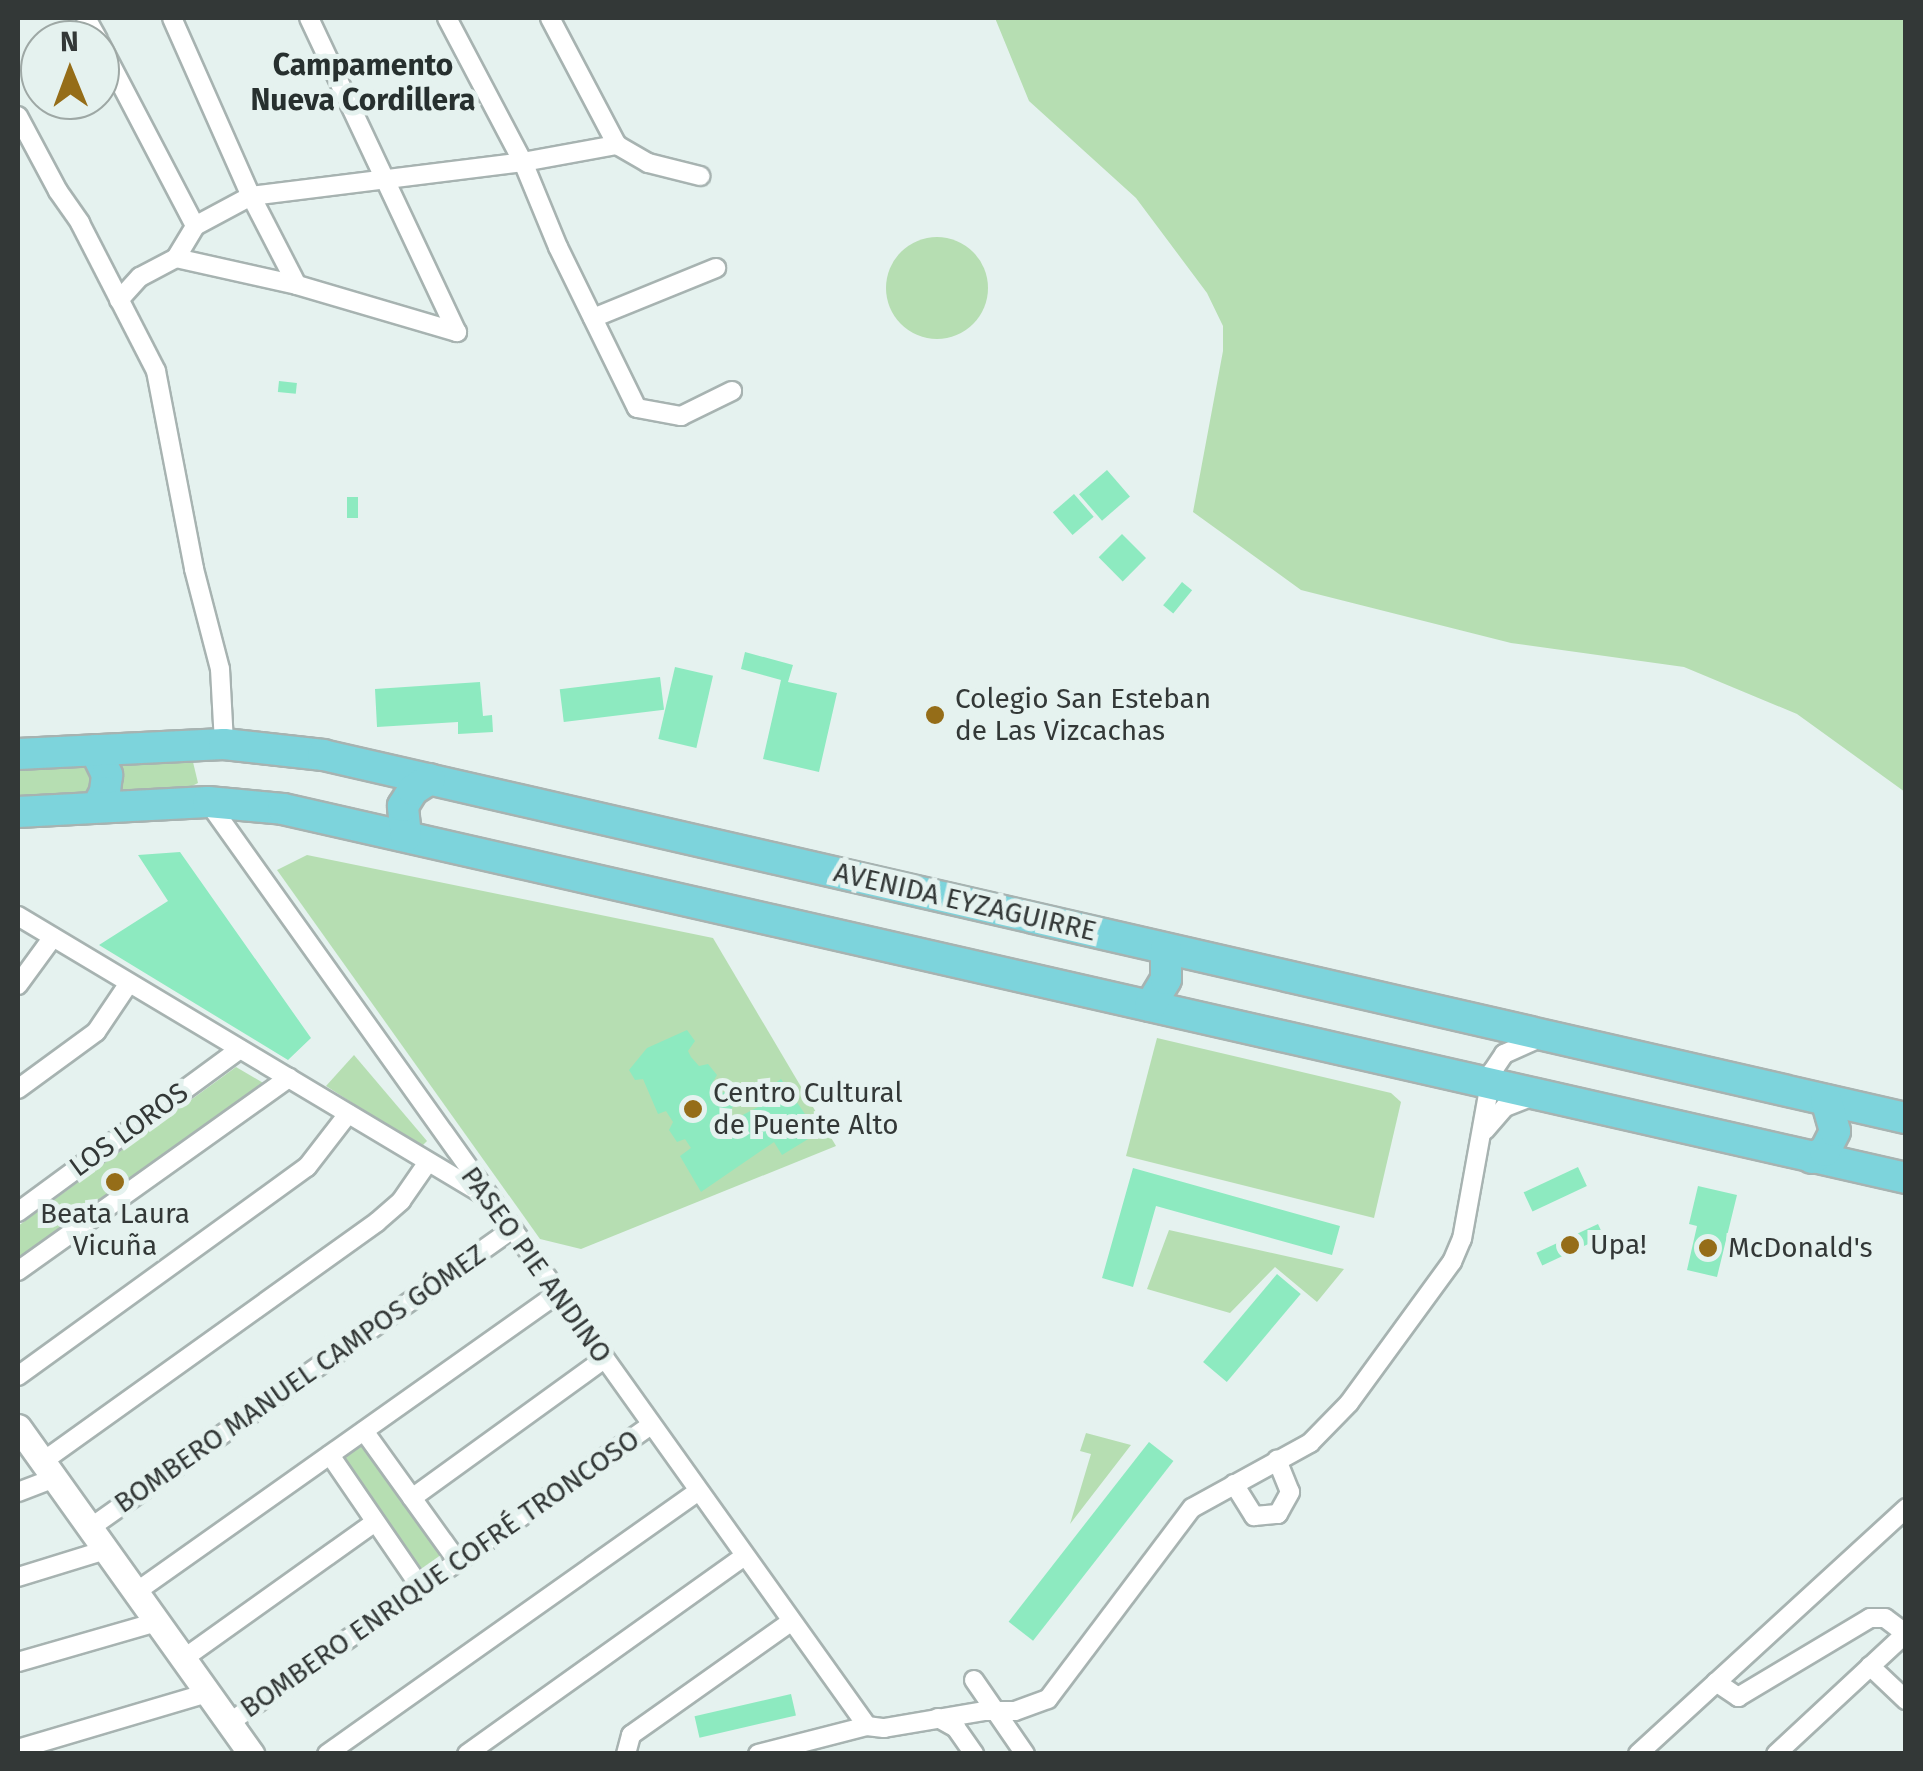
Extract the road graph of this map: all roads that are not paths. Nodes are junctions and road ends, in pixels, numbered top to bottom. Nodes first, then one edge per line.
1 (172, 18) edge
2 (309, 18) edge
3 (447, 18) edge
4 (550, 18) edge
5 (120, 82) edge
6 (18, 116) edge
7 (617, 145) junction
8 (522, 162) junction
9 (700, 176) dead end
10 (383, 181) junction
11 (251, 196) junction
12 (195, 226) junction
13 (176, 258) junction
14 (716, 268) dead end
15 (297, 285) junction
16 (118, 300) junction
17 (593, 318) junction
18 (732, 391) dead end
19 (224, 744) junction
20 (95, 750) junction
21 (18, 754) edge
22 (430, 780) junction
23 (208, 802) junction
24 (96, 807) junction
25 (18, 812) edge
26 (406, 836) junction
27 (18, 916) edge
28 (53, 938) junction
29 (1166, 948) junction
30 (129, 983) junction
31 (18, 985) edge
32 (1150, 1006) junction
33 (1551, 1037) junction
34 (240, 1049) junction
35 (289, 1078) junction
36 (1489, 1083) junction
37 (18, 1089) edge
38 (1540, 1095) junction
39 (1826, 1100) junction
40 (348, 1114) junction
41 (1906, 1118) edge
42 (1482, 1134) junction
43 (1812, 1158) junction
44 (428, 1162) junction
45 (1906, 1178) edge
46 (487, 1197) junction
47 (18, 1212) edge
48 (511, 1230) junction
49 (18, 1271) edge
50 (557, 1294) junction
51 (604, 1360) junction
52 (18, 1376) edge
53 (651, 1426) junction
54 (18, 1427) edge
55 (364, 1431) junction
56 (330, 1455) junction
57 (1277, 1459) junction
58 (48, 1470) junction
59 (1234, 1484) junction
60 (698, 1490) junction
61 (18, 1492) edge
62 (412, 1498) junction
63 (1906, 1508) edge
64 (375, 1522) junction
65 (90, 1528) junction
66 (106, 1550) junction
67 (745, 1556) junction
68 (458, 1562) junction
69 (18, 1577) edge
70 (420, 1588) junction
71 (136, 1592) junction
72 (792, 1621) junction
73 (156, 1622) junction
74 (1905, 1633) edge
75 (1890, 1647) junction
76 (183, 1659) junction
77 (18, 1662) edge
78 (1906, 1664) edge
79 (1870, 1666) junction
80 (974, 1680) dead end
81 (1716, 1682) junction
82 (207, 1693) junction
83 (1906, 1700) edge
84 (997, 1713) junction
85 (938, 1718) junction
86 (229, 1723) junction
87 (867, 1726) junction
88 (18, 1749) edge
89 (766, 1753) edge
90 (250, 1754) edge
91 (326, 1754) edge
92 (468, 1754) edge
93 (626, 1754) edge
94 (974, 1754) edge
95 (1026, 1754) edge
96 (1638, 1754) edge
97 (1776, 1754) edge

1 - 11 street
2 - 10 street
3 - 8 street
4 - 7 street
5 - 12 street
6 - 16 street
7 - 8 street
7 - 9 street
8 - 10 street
8 - 17 street
10 - 11 street
10 - 15 street
11 - 12 street
11 - 15 street
12 - 13 street
13 - 15 street
13 - 16 street
14 - 17 street
16 - 19 street
17 - 18 street
19 - 20 main road, AVENIDA EYZAGUIRRE
19 - 22 main road, AVENIDA EYZAGUIRRE
20 - 21 main road, AVENIDA EYZAGUIRRE
20 - 24 main road
22 - 26 main road
22 - 29 main road, AVENIDA EYZAGUIRRE
23 - 24 main road
23 - 26 main road
23 - 46 street, PASEO PIE ANDINO
24 - 25 main road
26 - 32 main road
27 - 28 street
28 - 30 street
28 - 31 street
29 - 32 main road
29 - 33 main road, AVENIDA EYZAGUIRRE
30 - 34 street
30 - 37 street
32 - 36 main road
33 - 36 street
33 - 39 main road, AVENIDA EYZAGUIRRE
34 - 35 street
34 - 47 street, LOS LOROS
35 - 40 street
35 - 49 street
36 - 38 main road
36 - 42 street
38 - 42 street
38 - 43 main road
39 - 41 main road, AVENIDA EYZAGUIRRE
39 - 43 main road
40 - 44 street
40 - 52 street
42 - 57 street
43 - 45 main road
44 - 46 street
44 - 58 street
46 - 48 street, PASEO PIE ANDINO
48 - 50 street, PASEO PIE ANDINO
48 - 65 street, BOMBERO MANUEL CAMPOS GÓMEZ
50 - 51 street, PASEO PIE ANDINO
50 - 55 street
51 - 53 street, PASEO PIE ANDINO
51 - 62 street
53 - 60 street, PASEO PIE ANDINO
53 - 68 street, BOMBERO ENRIQUE COFRÉ TRONCOSO
54 - 58 street
55 - 56 street
55 - 62 street
56 - 64 street
56 - 71 street
57 - 59 street
57 - 59 street
58 - 61 street
58 - 65 street
59 - 84 street
60 - 67 street, PASEO PIE ANDINO
60 - 91 street
62 - 68 street
63 - 81 street
64 - 70 street
64 - 76 street
65 - 66 street
66 - 69 street, BOMBERO MANUEL CAMPOS GÓMEZ
66 - 71 street
67 - 72 street, PASEO PIE ANDINO
67 - 92 street
68 - 70 street, BOMBERO ENRIQUE COFRÉ TRONCOSO
70 - 86 street, BOMBERO ENRIQUE COFRÉ TRONCOSO
71 - 73 street
72 - 87 street, PASEO PIE ANDINO
72 - 93 street
73 - 76 street
73 - 77 street
74 - 75 street
74 - 81 street
75 - 78 street
75 - 79 street
76 - 82 street
79 - 83 street
79 - 97 street
80 - 84 street
81 - 96 street
82 - 86 street
82 - 88 street
84 - 85 street
84 - 95 street
85 - 87 street
85 - 94 street
86 - 90 street
87 - 89 street

